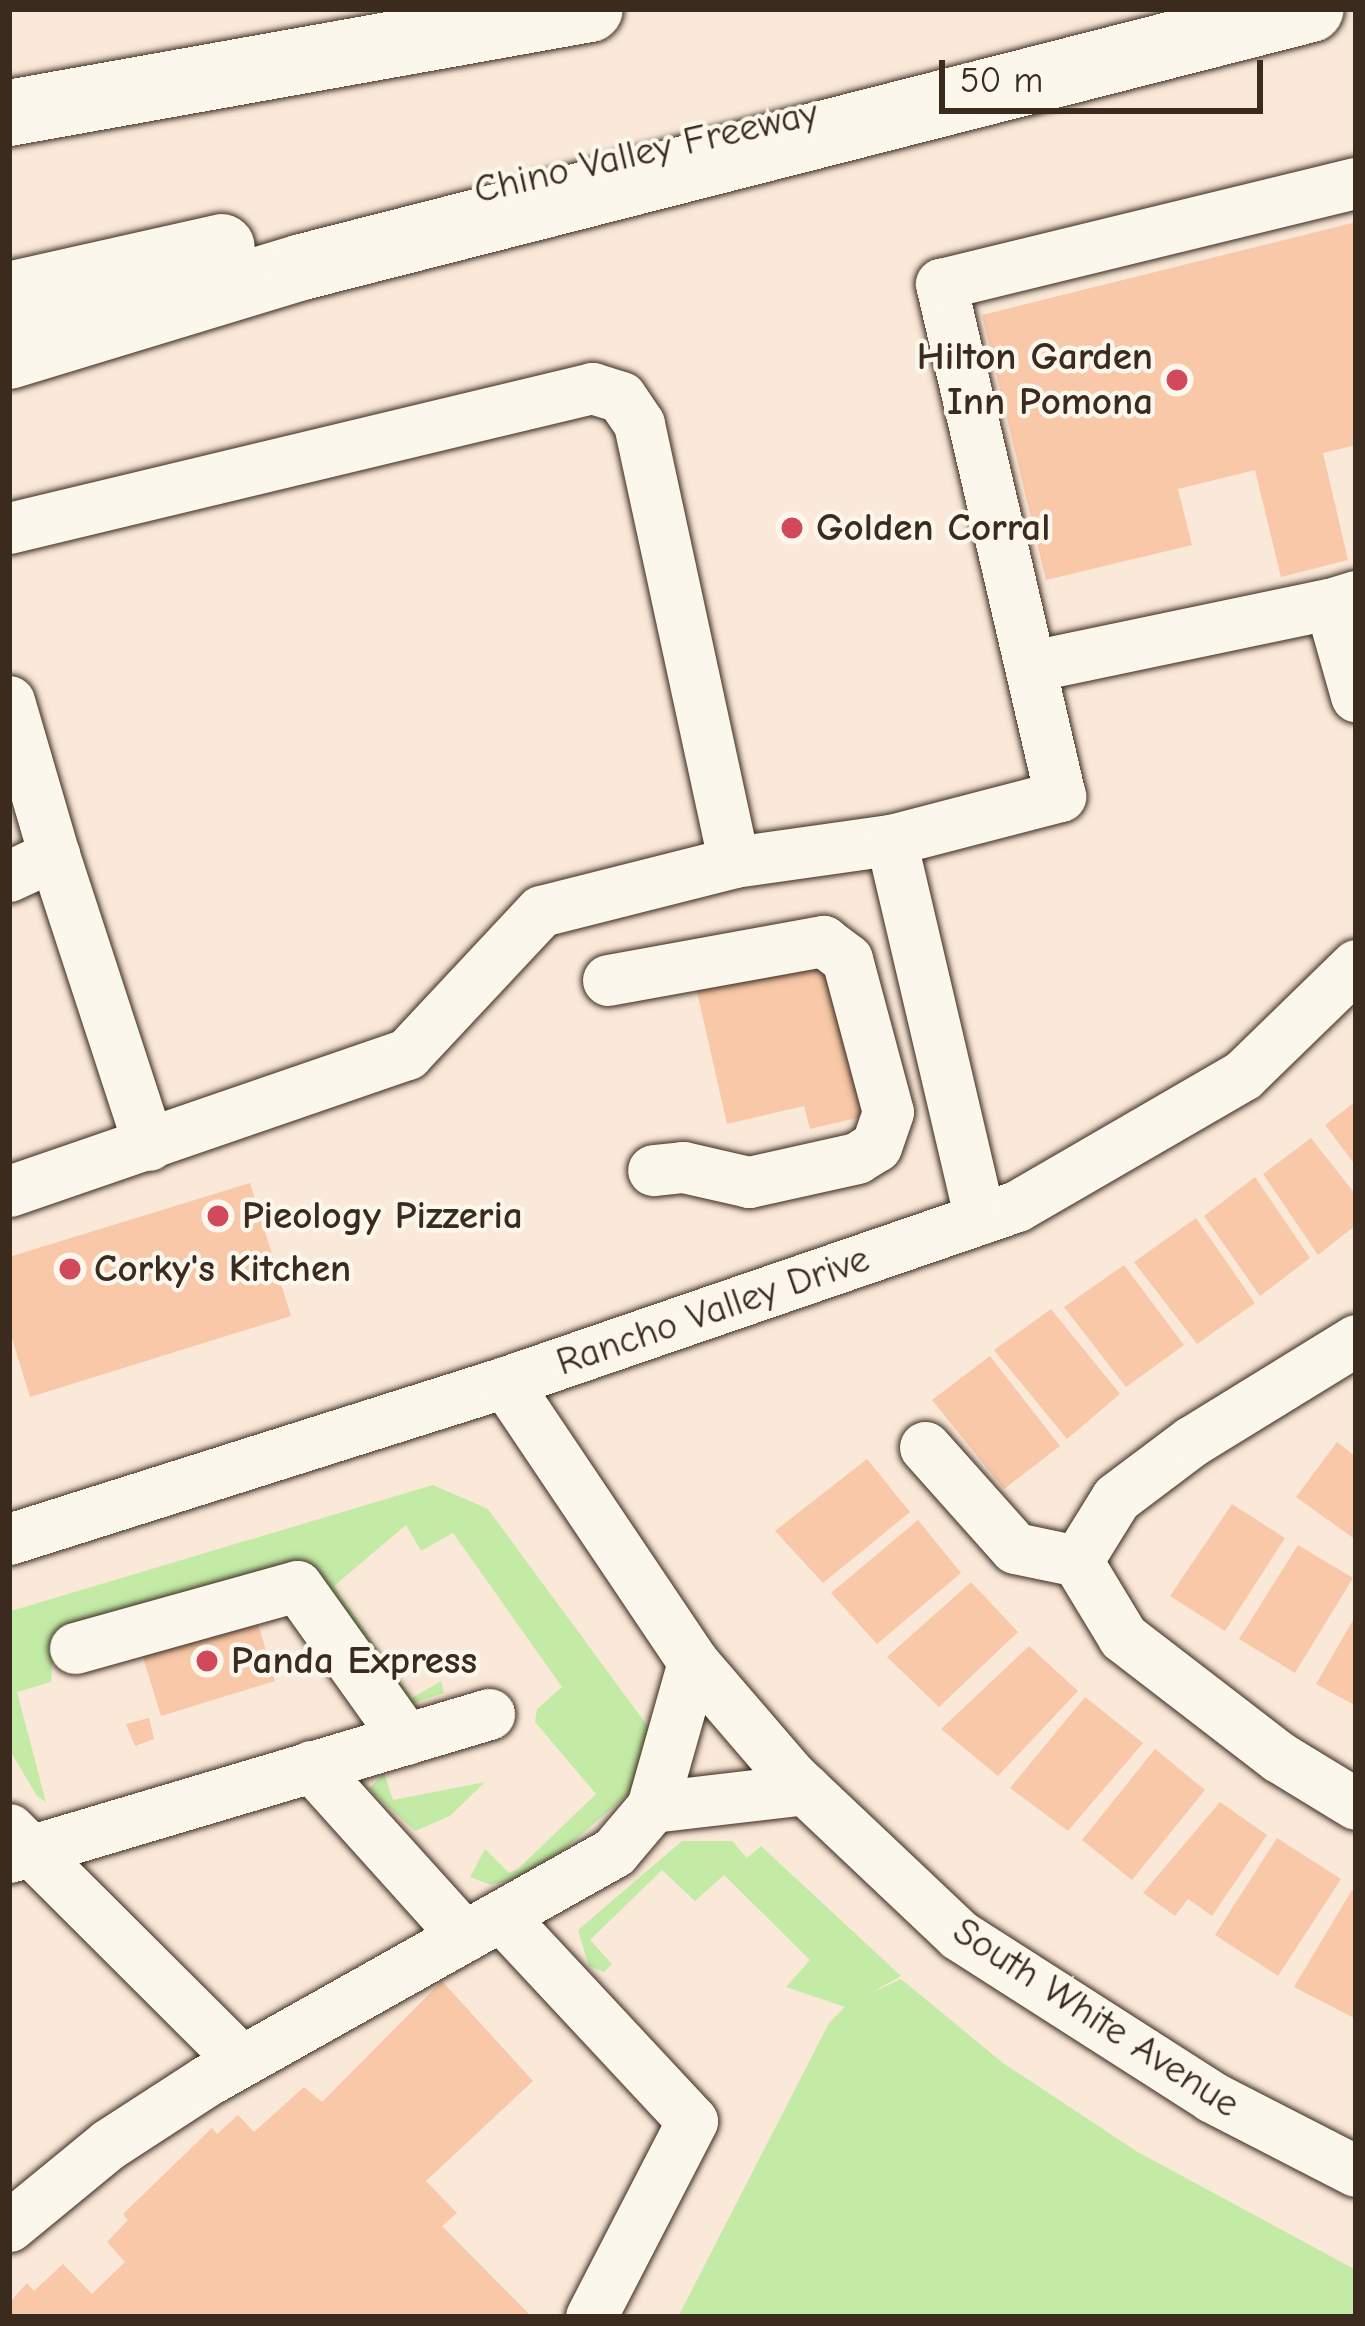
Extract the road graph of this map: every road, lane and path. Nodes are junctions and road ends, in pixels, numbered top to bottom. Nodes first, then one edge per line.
1 (590, 9) edge
2 (1283, 9) edge
3 (1311, 9) edge
4 (9, 112) edge
5 (1356, 184) edge
6 (9, 295) edge
7 (9, 356) edge
8 (9, 528) edge
9 (1343, 600) edge
10 (1032, 666) junction
11 (1356, 696) edge
12 (9, 701) edge
13 (892, 840) junction
14 (734, 862) junction
15 (31, 866) edge
16 (1356, 965) edge
17 (608, 980) dead end
18 (149, 1144) junction
19 (653, 1170) dead end
20 (9, 1191) edge
21 (980, 1219) junction
22 (1356, 1340) edge
23 (506, 1382) junction
24 (925, 1447) dead end
25 (9, 1539) edge
26 (1078, 1561) junction
27 (75, 1648) dead end
28 (693, 1661) junction
29 (488, 1714) dead end
30 (406, 1738) junction
31 (311, 1766) junction
32 (805, 1789) junction
33 (1356, 1804) edge
34 (652, 1808) junction
35 (15, 1846) edge
36 (482, 1926) junction
37 (241, 2060) junction
38 (1356, 2171) edge
39 (9, 2226) edge
40 (591, 2317) edge

1 - 4 highway
2 - 6 highway, Chino Valley Freeway
3 - 7 highway
5 - 10 street
8 - 14 street
9 - 10 street
9 - 11 street
10 - 13 street
12 - 15 street
13 - 14 street
13 - 21 street
14 - 18 street
15 - 18 street
16 - 21 street, Rancho Valley Drive
17 - 19 street
18 - 20 street
21 - 23 street, Rancho Valley Drive
22 - 26 street
23 - 25 street, Rancho Valley Drive
23 - 28 street, South White Avenue
24 - 26 street
26 - 33 street
27 - 30 street
28 - 32 street, South White Avenue
28 - 34 street
29 - 30 street
30 - 31 street
31 - 35 street
31 - 36 street
32 - 34 street
32 - 38 street, South White Avenue
34 - 36 street
35 - 37 street
36 - 37 street
36 - 40 street
37 - 39 street

